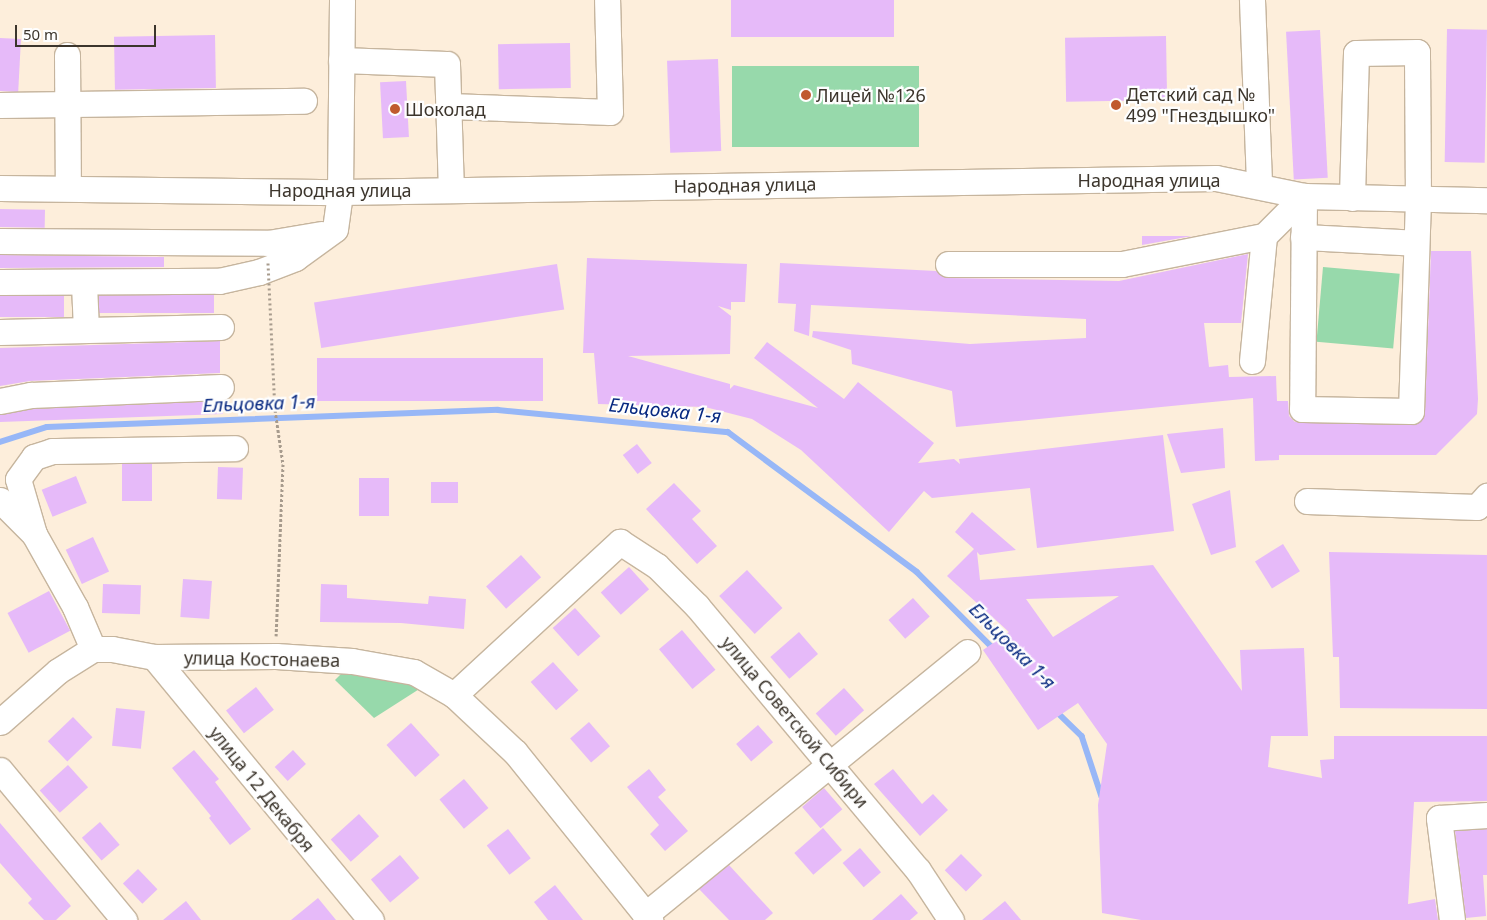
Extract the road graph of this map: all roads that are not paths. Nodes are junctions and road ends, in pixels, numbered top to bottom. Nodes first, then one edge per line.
1 (342, 0) edge
2 (607, 0) edge
3 (1252, 0) edge
4 (67, 55) dead end
5 (341, 60) junction
6 (304, 101) dead end
7 (68, 104) junction
8 (0, 105) edge
9 (449, 106) junction
10 (1259, 184) junction
11 (0, 188) edge
12 (68, 188) junction
13 (451, 190) junction
14 (340, 192) junction
15 (1304, 196) junction
16 (1352, 198) junction
17 (1418, 199) junction
18 (1487, 200) edge
19 (335, 229) junction
20 (1264, 236) junction
21 (1303, 237) junction
22 (0, 241) edge
23 (1416, 243) junction
24 (948, 264) dead end
25 (0, 282) edge
26 (84, 284) junction
27 (221, 327) dead end
28 (86, 330) junction
29 (0, 332) edge
30 (1252, 361) dead end
31 (221, 387) dead end
32 (0, 401) edge
33 (236, 448) dead end
34 (1487, 496) edge
35 (0, 500) edge
36 (1307, 501) dead end
37 (34, 534) junction
38 (93, 649) junction
39 (966, 652) dead end
40 (154, 657) junction
41 (454, 695) junction
42 (0, 722) edge
43 (830, 765) junction
44 (0, 770) edge
45 (1487, 815) edge
46 (648, 918) edge
47 (124, 920) edge
48 (371, 920) edge
49 (951, 920) edge
50 (1452, 920) edge

1 - 5 street
2 - 9 street
3 - 10 street
4 - 7 street
5 - 9 street
5 - 14 street
6 - 7 street
7 - 8 street
7 - 12 street
9 - 13 street
10 - 13 street, Народная улица
10 - 15 street, Народная улица
11 - 12 street, Народная улица
12 - 14 street, Народная улица
13 - 14 street, Народная улица
14 - 19 street
15 - 16 street, Народная улица
15 - 20 street
15 - 21 street
16 - 17 street, Народная улица
16 - 17 street
17 - 18 street, Народная улица
17 - 23 street
19 - 22 street
19 - 26 street
20 - 24 street
20 - 30 street
21 - 23 street
21 - 23 street
25 - 26 street
26 - 28 street
27 - 28 street
28 - 29 street
31 - 32 street
33 - 37 street
34 - 36 street
35 - 37 street
37 - 38 street
38 - 40 street, улица Костонаева
38 - 42 street
39 - 43 street
40 - 41 street, улица Костонаева
40 - 48 street, улица 12 Декабря
41 - 43 street, улица Советской Сибири
41 - 46 street, улица Костонаева
43 - 46 street
43 - 49 street, улица Советской Сибири
44 - 47 street
45 - 50 street

